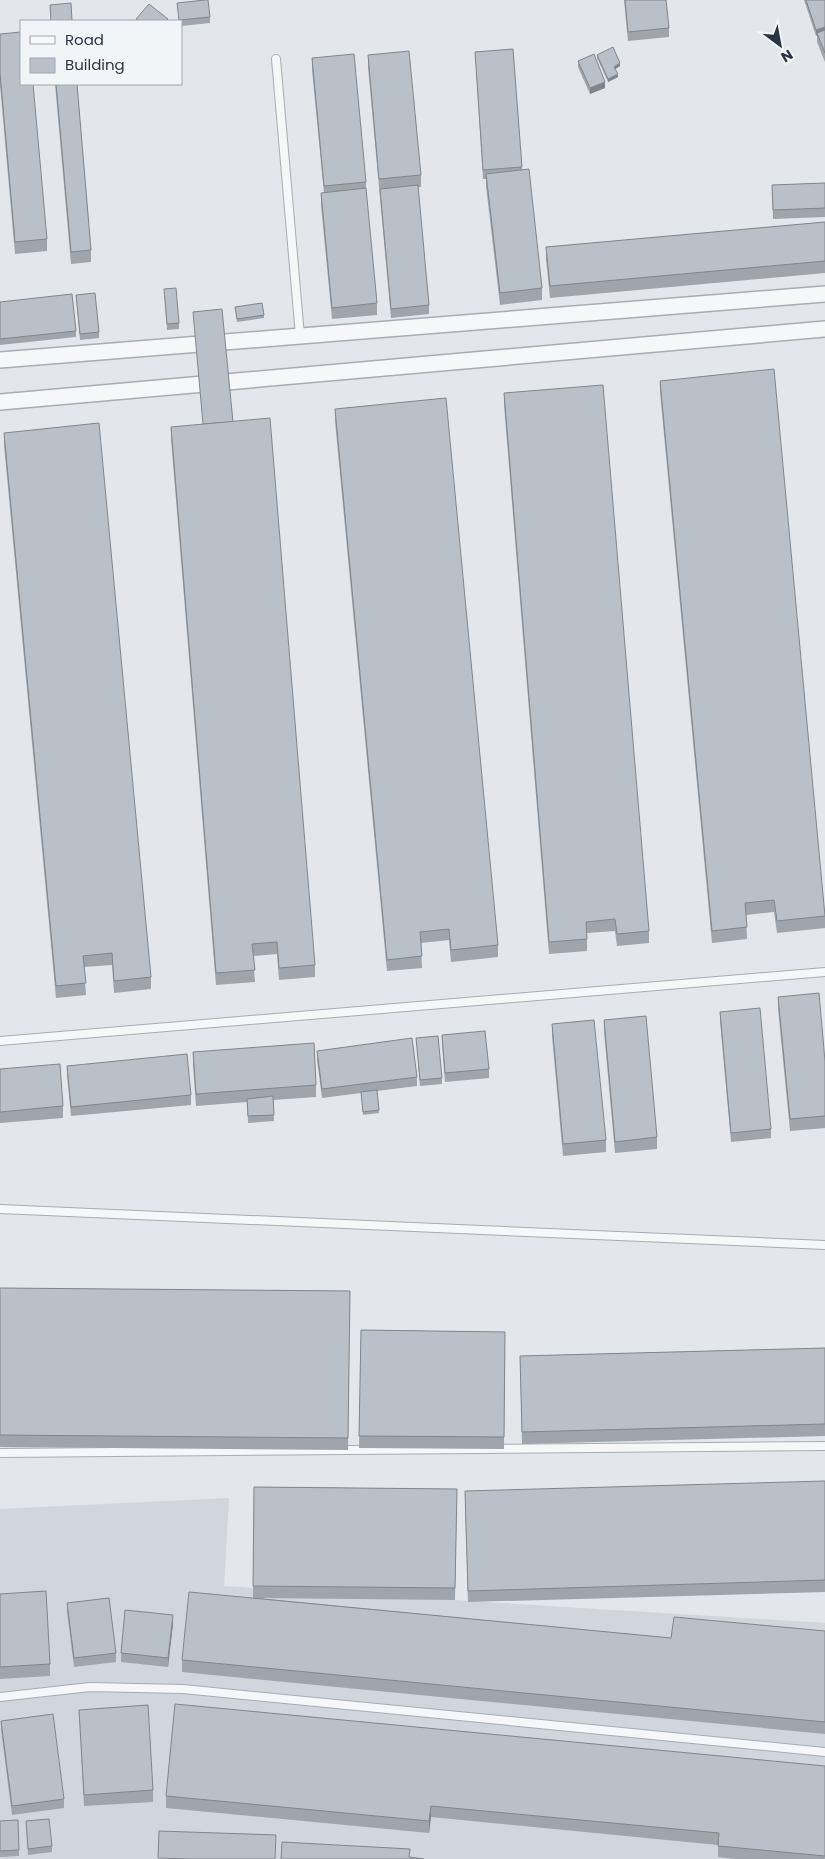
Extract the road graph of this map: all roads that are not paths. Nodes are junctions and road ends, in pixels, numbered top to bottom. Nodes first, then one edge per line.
1 (276, 59) dead end
2 (825, 294) edge
3 (825, 329) edge
4 (300, 336) junction
5 (0, 360) edge
6 (0, 402) edge
7 (825, 972) edge
8 (0, 1041) edge
9 (0, 1209) edge
10 (825, 1245) edge
11 (825, 1446) edge
12 (0, 1453) edge
13 (0, 1698) edge
14 (825, 1752) edge

1 - 4 lane
2 - 4 street
3 - 6 street
4 - 5 street
7 - 8 lane
9 - 10 lane
11 - 12 lane
13 - 14 lane

